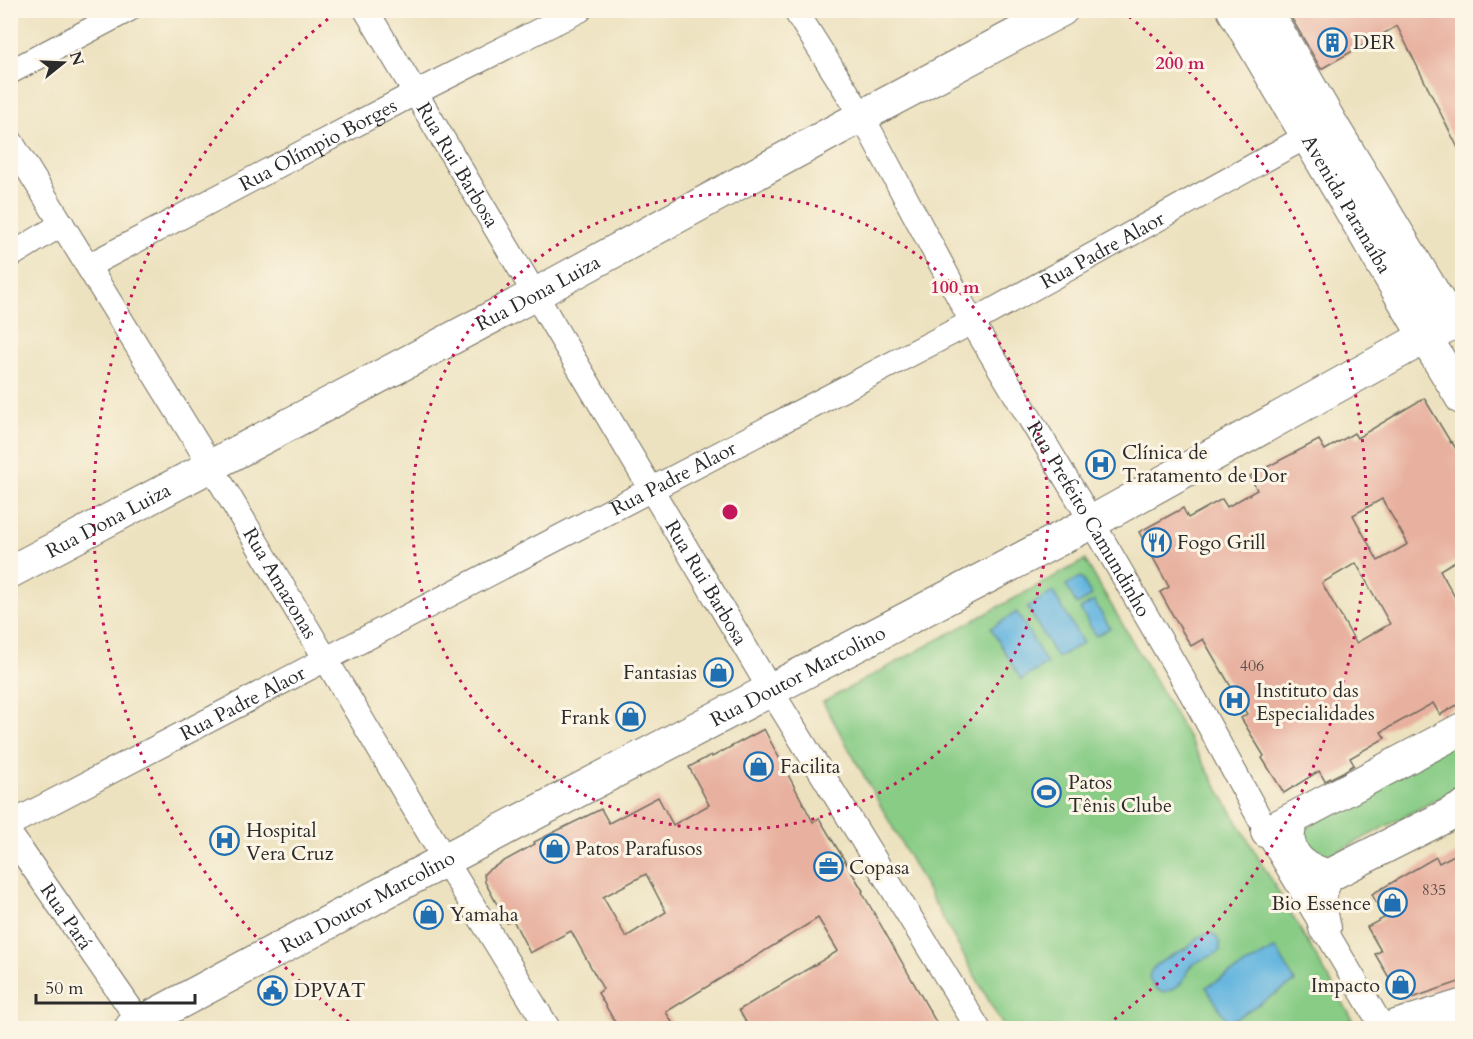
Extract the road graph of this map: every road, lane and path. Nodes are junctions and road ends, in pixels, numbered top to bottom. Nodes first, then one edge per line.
1 (128, 10) edge
2 (366, 10) edge
3 (579, 10) edge
4 (795, 10) edge
5 (1062, 10) edge
6 (1233, 10) edge
7 (1266, 10) edge
8 (10, 72) edge
9 (415, 93) junction
10 (862, 116) junction
11 (1318, 129) junction
12 (10, 140) edge
13 (62, 224) junction
14 (10, 256) edge
15 (88, 267) junction
16 (534, 295) junction
17 (972, 322) junction
18 (1451, 329) edge
19 (1462, 398) edge
20 (211, 466) junction
21 (650, 489) junction
22 (1092, 522) junction
23 (10, 572) edge
24 (326, 660) junction
25 (770, 689) junction
26 (1462, 729) edge
27 (1462, 808) edge
28 (10, 824) edge
29 (1279, 826) junction
30 (10, 834) edge
31 (445, 860) junction
32 (1328, 876) junction
33 (1325, 928) junction
34 (1462, 1005) edge
35 (139, 1027) edge
36 (548, 1029) edge
37 (978, 1029) edge
38 (1383, 1029) edge
39 (1391, 1029) edge

1 - 8 street
2 - 9 street, Rua Rui Barbosa
3 - 9 street, Rua Olímpio Borges
4 - 10 street, Rua Prefeito Camundinho
5 - 10 street, Rua Dona Luiza
6 - 11 street, Avenida Paranaíba
7 - 11 street, Avenida Paranaíba
9 - 15 street, Rua Olímpio Borges
9 - 16 street, Rua Rui Barbosa
10 - 16 street, Rua Dona Luiza
10 - 17 street, Rua Prefeito Camundinho
11 - 17 street, Rua Padre Alaor
11 - 18 street, Avenida Paranaíba
12 - 13 street, Rua Amazonas
13 - 14 street
13 - 15 street, Rua Amazonas
15 - 20 street, Rua Amazonas
16 - 20 street, Rua Dona Luiza
16 - 21 street, Rua Rui Barbosa
17 - 21 street, Rua Padre Alaor
17 - 22 street, Rua Prefeito Camundinho
18 - 19 main road, Avenida Paranaíba
18 - 22 main road, Rua Doutor Marcolino
20 - 23 street, Rua Dona Luiza
20 - 24 street, Rua Amazonas
21 - 24 street, Rua Padre Alaor
21 - 25 street, Rua Rui Barbosa
22 - 25 main road, Rua Doutor Marcolino
22 - 29 street, Rua Prefeito Camundinho
24 - 28 street, Rua Padre Alaor
24 - 31 street, Rua Amazonas
25 - 31 main road, Rua Doutor Marcolino
25 - 37 street, Rua Rui Barbosa
26 - 29 street
27 - 32 street
29 - 32 street
29 - 33 street, Rua Prefeito Camundinho
30 - 35 street, Rua Pará
31 - 35 main road, Rua Doutor Marcolino
31 - 36 street, Rua Amazonas
32 - 33 street
33 - 38 street, Rua Prefeito Camundinho
34 - 39 main road

